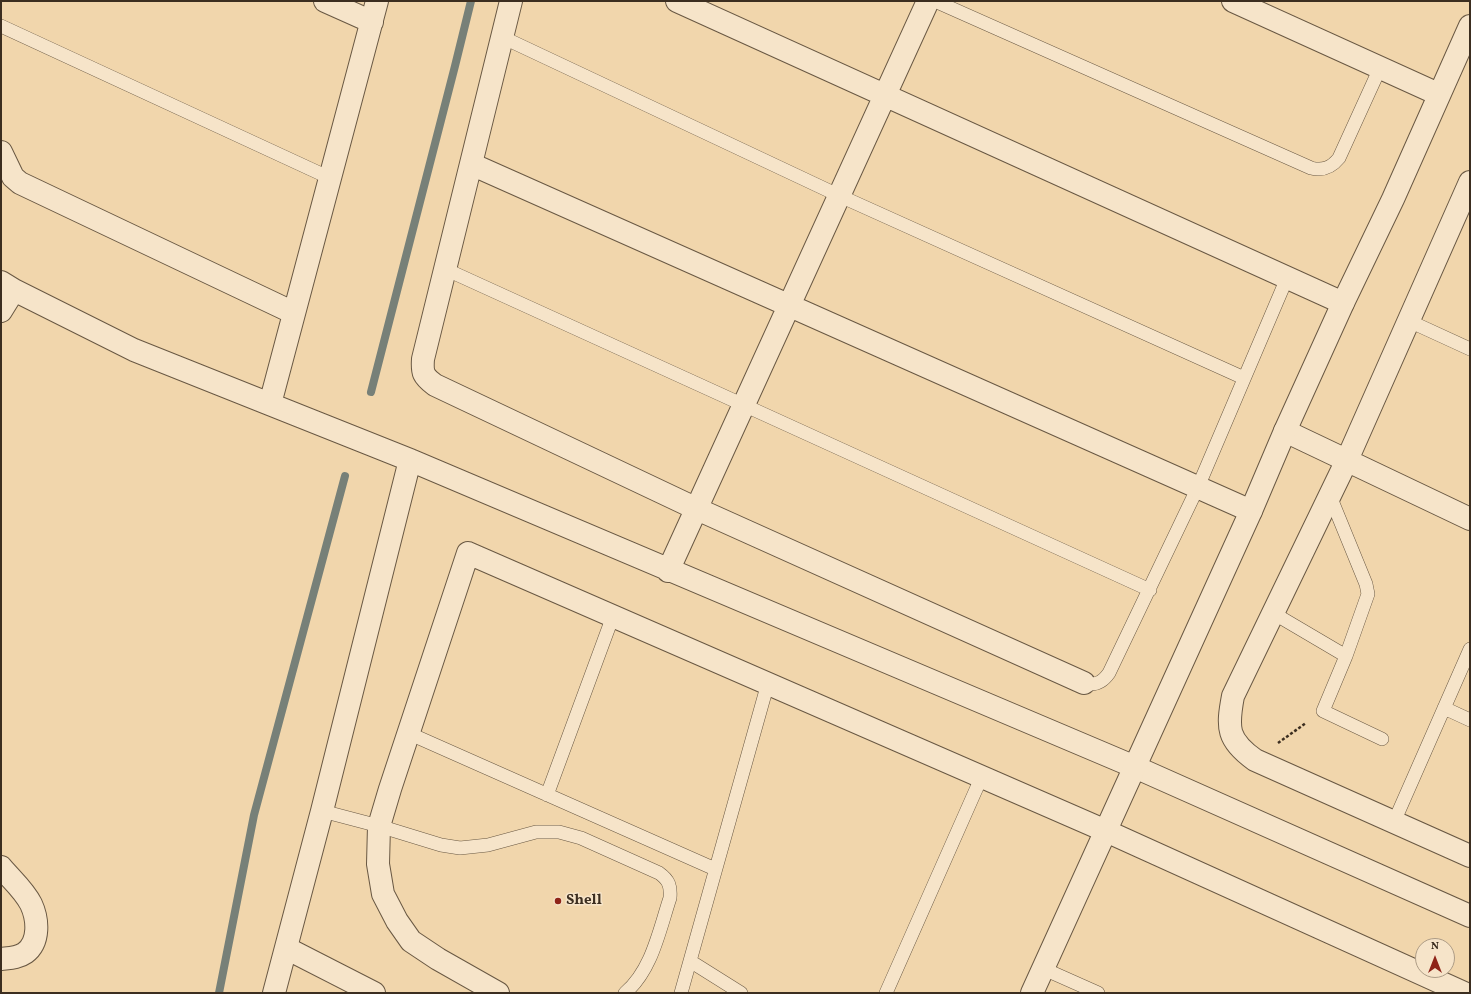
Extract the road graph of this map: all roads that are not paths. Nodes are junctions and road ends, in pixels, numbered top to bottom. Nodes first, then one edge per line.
1 (325, 1) edge
2 (377, 1) edge
3 (511, 1) edge
4 (677, 1) edge
5 (928, 1) edge
6 (936, 1) edge
7 (1233, 1) edge
8 (372, 22) junction
9 (1, 26) edge
10 (1470, 26) edge
11 (502, 37) junction
12 (1380, 68) junction
13 (1438, 94) junction
14 (886, 95) junction
15 (1, 152) edge
16 (471, 164) junction
17 (330, 178) junction
18 (1470, 182) edge
19 (840, 196) junction
20 (1463, 219) edge
21 (445, 269) junction
22 (1287, 278) junction
23 (7, 286) edge
24 (1343, 303) junction
25 (789, 306) junction
26 (1, 310) edge
27 (294, 313) junction
28 (1409, 322) junction
29 (1470, 349) edge
30 (1244, 378) junction
31 (270, 404) junction
32 (744, 405) junction
33 (1285, 431) junction
34 (410, 460) junction
35 (1347, 460) junction
36 (1198, 487) junction
37 (1330, 496) junction
38 (697, 509) junction
39 (1251, 511) junction
40 (1470, 519) edge
41 (668, 570) junction
42 (1150, 590) junction
43 (1273, 613) junction
44 (613, 616) junction
45 (1470, 649) edge
46 (1346, 656) junction
47 (768, 683) junction
48 (1084, 683) joint
49 (1444, 708) junction
50 (1470, 720) edge
51 (408, 733) junction
52 (1382, 739) dead end
53 (1135, 768) junction
54 (982, 776) junction
55 (547, 795) junction
56 (322, 811) junction
57 (1394, 822) junction
58 (379, 826) junction
59 (1106, 831) junction
60 (1470, 856) edge
61 (1, 867) edge
62 (715, 869) junction
63 (1470, 916) edge
64 (286, 948) junction
65 (1, 959) edge
66 (690, 961) junction
67 (1044, 969) junction
68 (274, 993) edge
69 (374, 993) edge
70 (498, 993) edge
71 (625, 993) edge
72 (681, 993) edge
73 (741, 993) edge
74 (886, 993) edge
75 (1032, 993) edge
76 (1098, 993) edge
77 (1464, 993) edge

1 - 8 street
2 - 8 street
3 - 11 street
4 - 14 street
5 - 14 street
6 - 12 lane
7 - 12 street
8 - 17 street
9 - 17 lane
10 - 13 street
11 - 16 street
11 - 19 lane
12 - 13 street
13 - 24 street
14 - 19 street
14 - 22 street
15 - 27 street
16 - 21 street
16 - 25 street
17 - 27 street
18 - 20 street
19 - 25 street
19 - 30 lane
20 - 28 street
21 - 32 lane
21 - 38 street
22 - 24 street
22 - 30 lane
23 - 26 street
23 - 31 street
24 - 33 street
25 - 32 street
25 - 36 street
27 - 31 street
28 - 29 lane
28 - 35 street
30 - 36 lane
31 - 34 street
32 - 38 street
32 - 42 lane
33 - 35 street
33 - 39 street
34 - 41 street
34 - 56 street
35 - 37 street
35 - 40 street
36 - 39 street
36 - 42 lane
37 - 43 street
37 - 46 lane
38 - 41 street
38 - 48 street
39 - 53 street
41 - 53 street
42 - 48 lane
43 - 46 lane
43 - 57 street
44 - 47 street
44 - 51 street
44 - 55 lane
45 - 49 lane
46 - 52 lane
47 - 54 street
47 - 62 lane
49 - 50 lane
49 - 57 lane
51 - 55 lane
51 - 58 street
53 - 59 street
53 - 63 street
54 - 59 street
54 - 74 lane
55 - 62 lane
56 - 58 lane
56 - 64 street
57 - 60 street
58 - 70 street
58 - 71 lane
59 - 67 street
59 - 77 street
61 - 65 street
62 - 66 lane
64 - 68 street
64 - 69 street
66 - 72 lane
66 - 73 lane
67 - 75 street
67 - 76 lane

